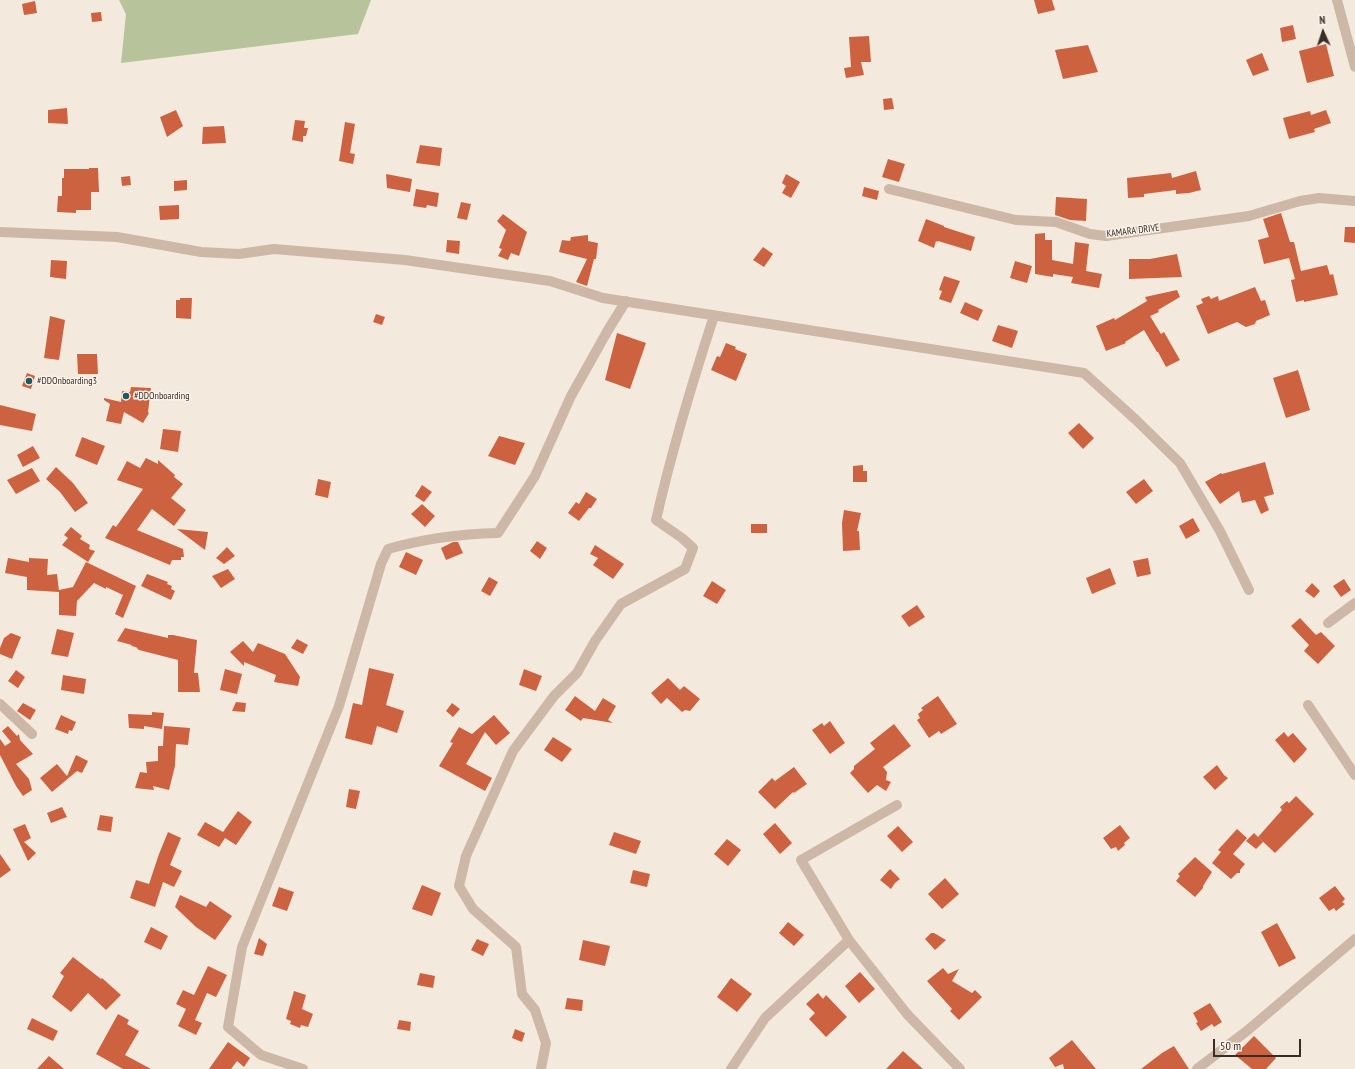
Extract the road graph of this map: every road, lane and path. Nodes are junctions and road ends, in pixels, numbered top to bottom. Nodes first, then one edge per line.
1 (1337, 0) edge
2 (1355, 67) edge
3 (889, 189) dead end
4 (1355, 201) edge
5 (0, 232) edge
6 (626, 301) junction
7 (714, 316) junction
8 (1249, 590) dead end
9 (1355, 603) edge
10 (1328, 623) dead end
11 (0, 704) edge
12 (1308, 705) dead end
13 (32, 734) dead end
14 (1355, 775) edge
15 (896, 805) dead end
16 (1355, 939) edge
17 (849, 940) junction
18 (303, 1069) edge
19 (541, 1069) edge
20 (731, 1069) edge
21 (960, 1069) edge
22 (1197, 1069) edge

1 - 2 street
3 - 4 street, KAMARA DRIVE
5 - 6 street
6 - 7 street
6 - 18 street
7 - 8 street
7 - 19 street
9 - 10 street
11 - 13 street
12 - 14 street
15 - 17 street
16 - 22 street
17 - 20 street
17 - 21 street

